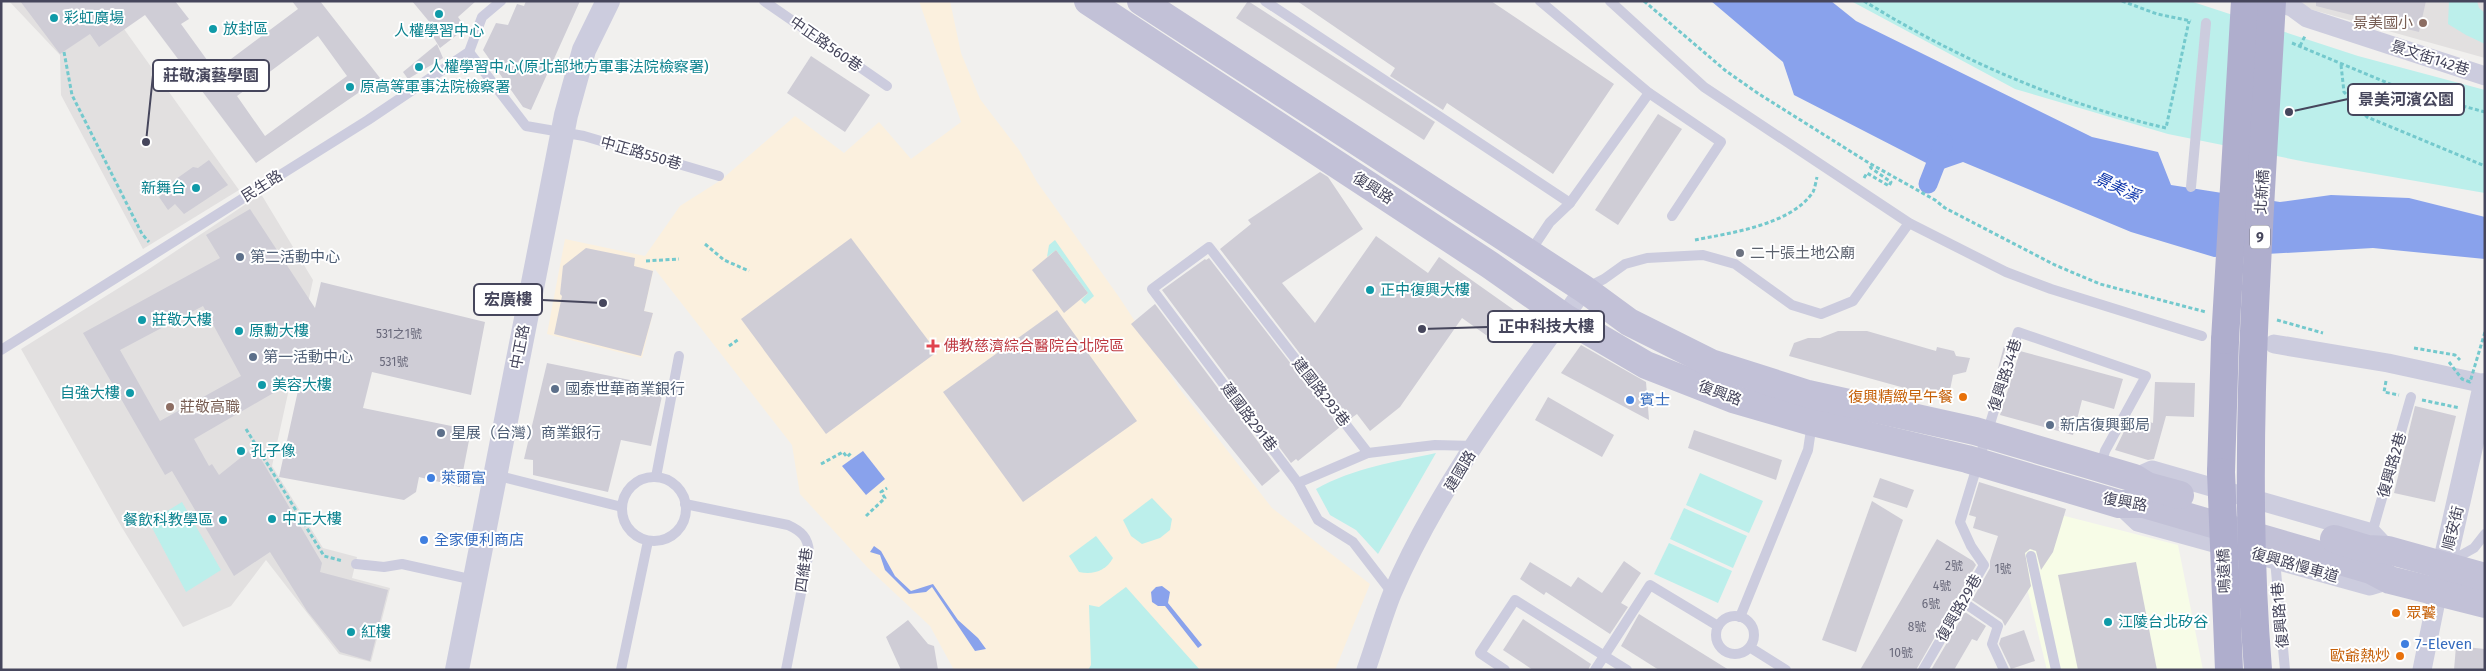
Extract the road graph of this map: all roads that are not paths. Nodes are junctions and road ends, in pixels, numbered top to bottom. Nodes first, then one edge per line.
1 (501, 1) edge
2 (608, 1) edge
3 (764, 1) edge
4 (1088, 1) edge
5 (1141, 1) edge
6 (1266, 1) edge
7 (1540, 1) edge
8 (1610, 1) edge
9 (2245, 1) edge
10 (2284, 4) edge
11 (2206, 23) dead end
12 (469, 52) junction
13 (2485, 76) edge
14 (887, 86) dead end
15 (1648, 93) junction
16 (562, 132) junction
17 (719, 176) dead end
18 (2191, 187) dead end
19 (1570, 203) junction
20 (1672, 216) dead end
21 (1909, 223) junction
22 (1208, 247) joint
23 (1530, 253) junction
24 (1584, 289) junction
25 (1564, 317) junction
26 (2202, 336) dead end
27 (2274, 344) dead end
28 (1, 350) edge
29 (679, 356) dead end
30 (2481, 384) edge
31 (2411, 397) road end
32 (1812, 422) junction
33 (1986, 434) junction
34 (1475, 446) junction
35 (1368, 454) junction
36 (1978, 462) junction
37 (2101, 468) junction
38 (2221, 472) joint
39 (2251, 472) joint
40 (495, 475) junction
41 (656, 478) junction
42 (1298, 483) junction
43 (685, 504) junction
44 (2119, 504) junction
45 (622, 507) junction
46 (2485, 534) edge
47 (648, 540) junction
48 (2380, 542) junction
49 (2031, 556) dead end
50 (2275, 560) junction
51 (356, 564) road end
52 (2444, 565) junction
53 (2485, 577) edge
54 (474, 580) junction
55 (2390, 580) junction
56 (2438, 592) junction
57 (1392, 594) junction
58 (1963, 602) junction
59 (2485, 604) edge
60 (1740, 616) junction
61 (1718, 626) junction
62 (1751, 648) junction
63 (1605, 655) junction
64 (457, 670) edge
65 (621, 670) edge
66 (786, 670) edge
67 (1366, 670) edge
68 (1505, 670) edge
69 (1595, 670) edge
70 (1627, 670) edge
71 (1786, 670) edge
72 (1923, 670) edge
73 (2004, 670) edge
74 (2056, 670) edge
75 (2229, 670) edge
76 (2258, 670) edge
77 (2286, 670) edge
78 (2422, 670) edge

1 - 12 lane
2 - 16 street, 中正路
3 - 14 lane, 中正路560巷
4 - 25 main road, 復興路
5 - 23 main road, 復興路
6 - 19 lane
7 - 15 lane
8 - 21 lane
9 - 38 main road, 北新橋 / 9, bridge
10 - 13 street, 景文街142巷
10 - 39 main road, 北新橋 / 9, bridge
11 - 18 lane
12 - 16 lane, 中正路550巷
12 - 28 lane, 民生路
15 - 19 lane
15 - 20 lane
16 - 17 lane, 中正路550巷
16 - 40 street, 中正路
19 - 23 lane
21 - 24 lane
21 - 26 lane
22 - 35 lane, 建國路293巷
22 - 42 lane, 建國路291巷
23 - 24 main road, 復興路
24 - 25 street, 建國路
24 - 33 main road, 復興路
25 - 32 main road, 復興路
25 - 34 street, 建國路
27 - 30 street
29 - 41 lane
30 - 52 street, 順安街
31 - 48 lane, 復興路2巷
32 - 36 main road, 復興路
32 - 60 lane
33 - 36 lane, 復興路29巷
33 - 37 main road, 復興路
33 - 37 lane, 復興路34巷
34 - 35 lane
34 - 57 street, 建國路
35 - 42 lane
36 - 44 main road, 復興路
36 - 58 lane, 復興路29巷
37 - 48 main road, 復興路
38 - 75 main road, 鳴遠橋 / 9, bridge
39 - 76 main road, 鳴遠橋 / 9, bridge
40 - 45 lane
40 - 54 street, 中正路
41 - 43 lane
41 - 45 lane
42 - 57 lane, 建國路291巷
43 - 47 lane
43 - 66 lane, 四維巷
44 - 50 street, 復興路慢車道
44 - 55 main road, 復興路
45 - 47 lane
46 - 52 lane
47 - 65 lane
48 - 52 main road, 復興路
49 - 74 lane
50 - 55 street, 復興路慢車道
50 - 77 lane, 復興路1巷
51 - 54 lane
52 - 53 main road, 復興路
52 - 56 street, 順安街
54 - 64 street, 中正路
55 - 56 main road, 復興路
56 - 59 main road, 復興路
56 - 78 street, 順安街
57 - 67 street, 建國路
58 - 72 lane, 復興路29巷
58 - 73 lane
60 - 61 lane
60 - 62 lane
61 - 62 lane
61 - 63 lane
62 - 71 lane
63 - 68 lane
63 - 69 lane
63 - 70 lane

